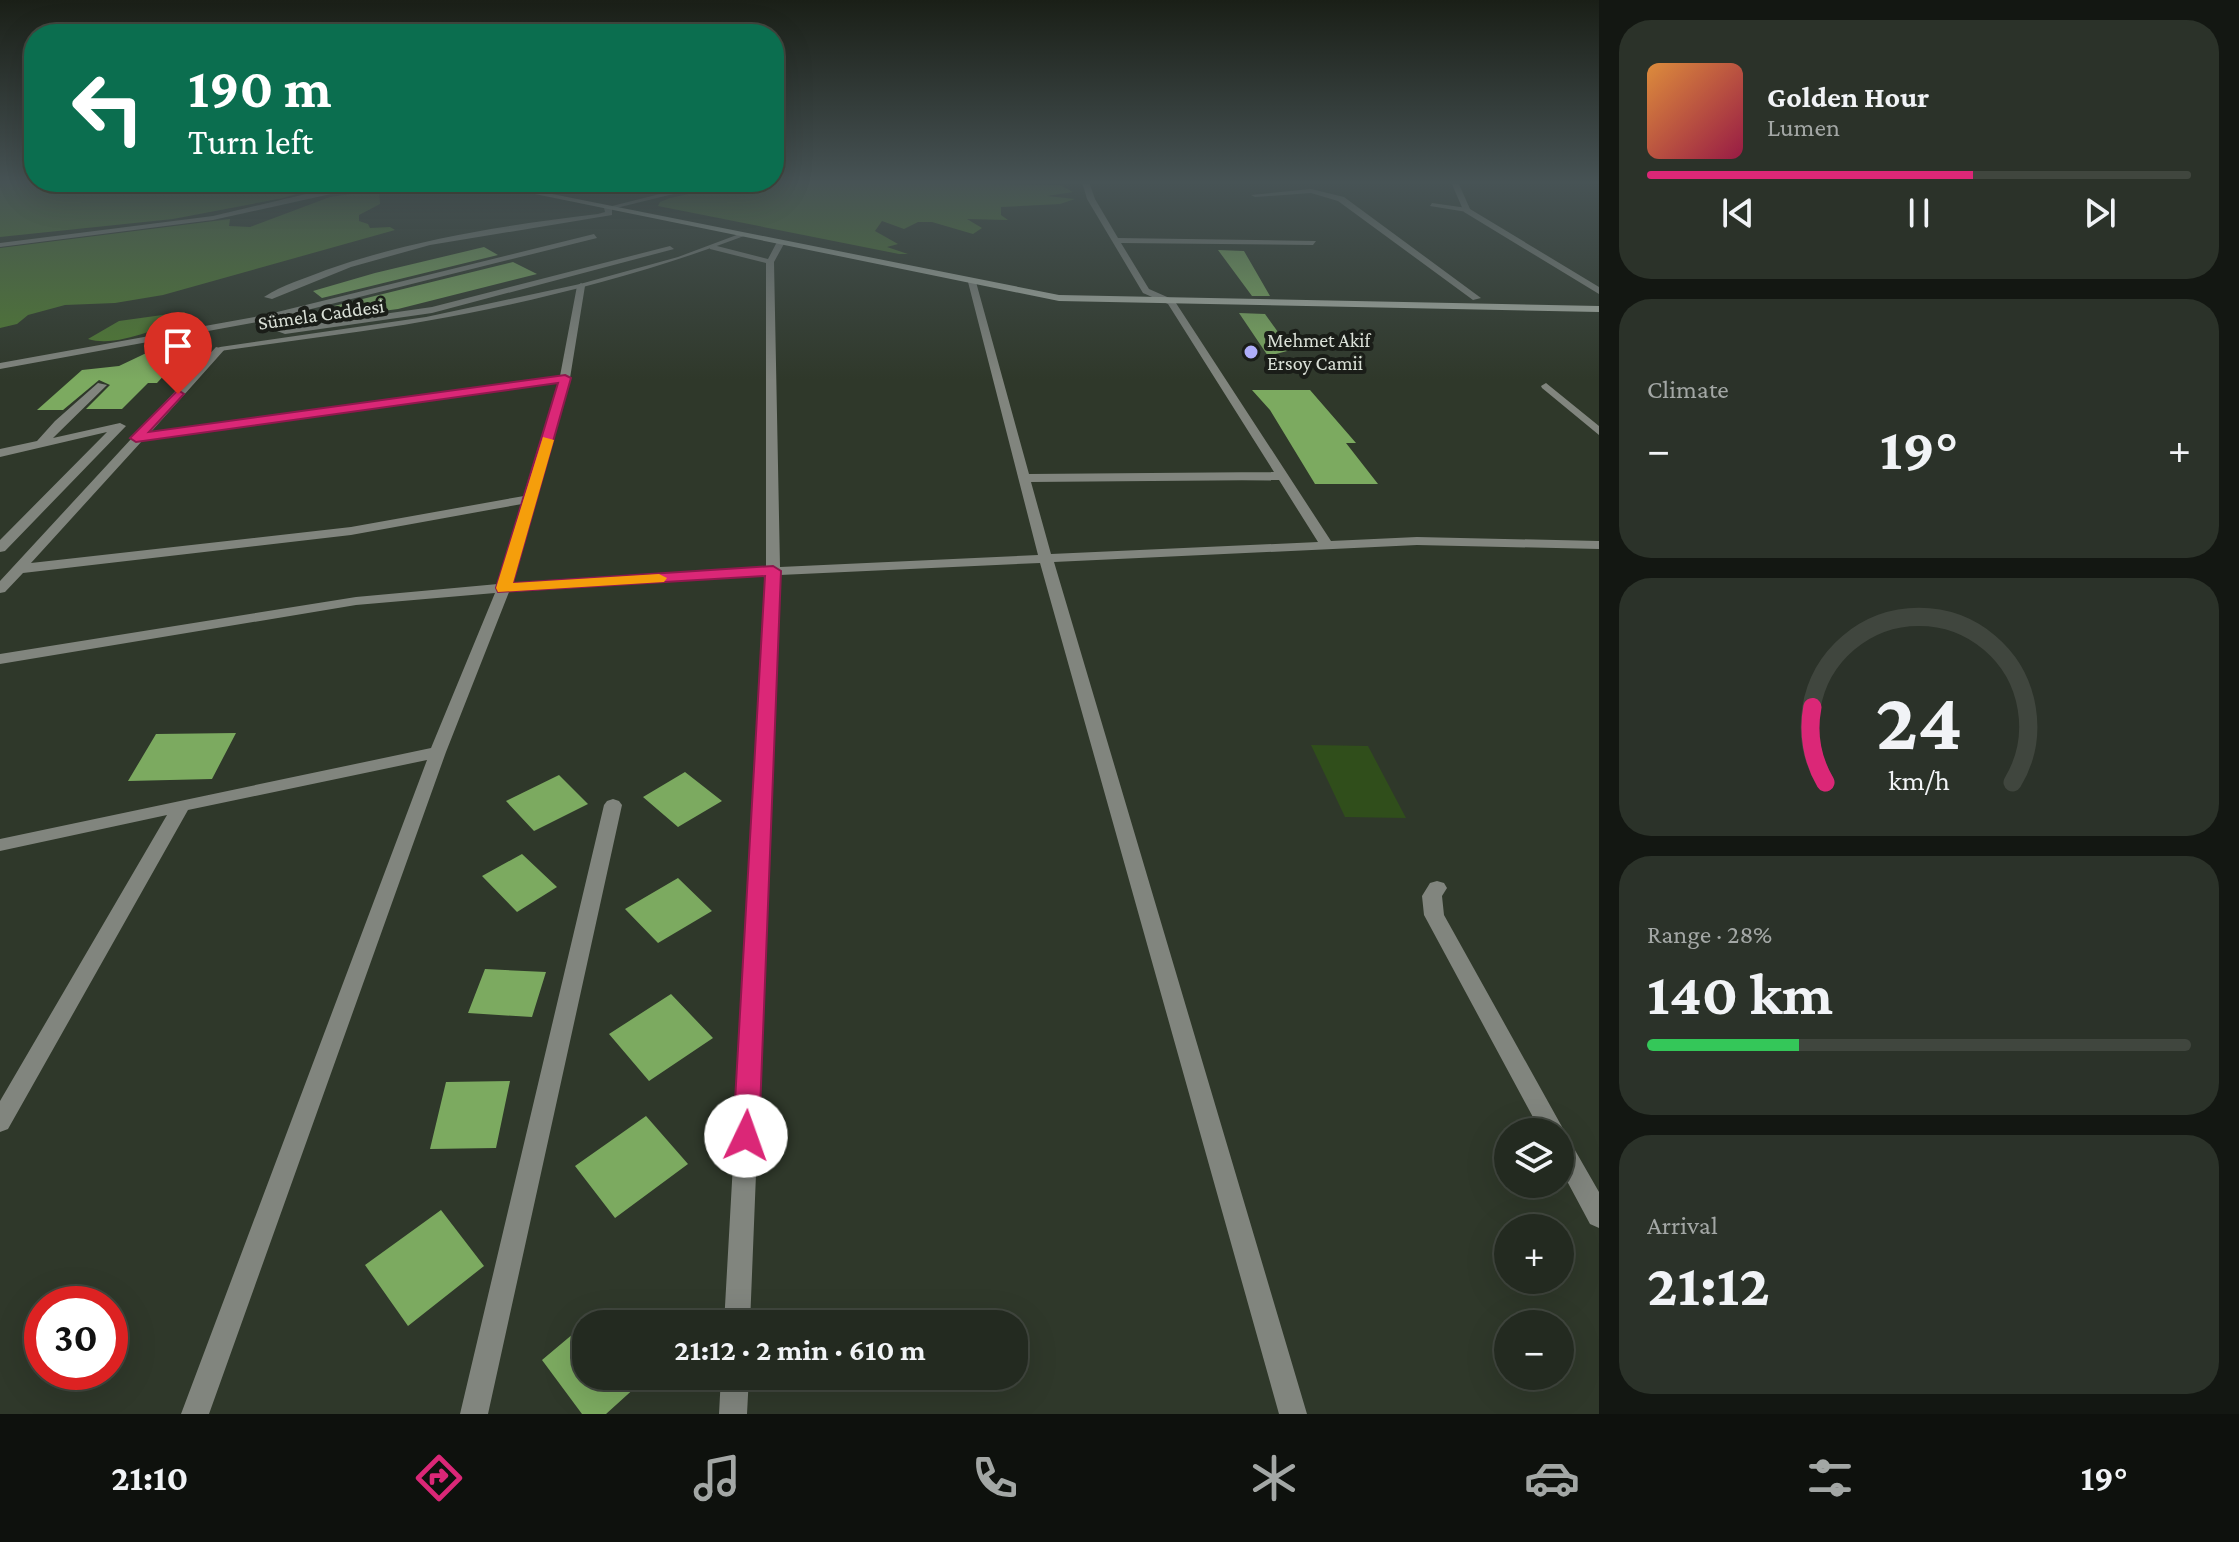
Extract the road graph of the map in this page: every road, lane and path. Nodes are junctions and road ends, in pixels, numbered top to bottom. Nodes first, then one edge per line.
1 (414, 248) edge
2 (546, 248) edge
3 (710, 248) edge
4 (717, 248) edge
5 (778, 248) edge
6 (810, 248) edge
7 (851, 248) edge
8 (1120, 248) edge
9 (1408, 248) edge
10 (1529, 248) edge
11 (670, 249) dead end
12 (770, 262) junction
13 (972, 282) junction
14 (581, 286) junction
15 (1146, 291) junction
16 (1599, 291) edge
17 (269, 297) dead end
18 (1476, 298) junction
19 (1599, 301) edge
20 (1171, 302) junction
21 (1599, 309) edge
22 (265, 318) junction
23 (220, 349) joint
24 (0, 366) edge
25 (565, 378) junction
26 (102, 385) dead end
27 (1546, 386) dead end
28 (1599, 432) edge
29 (136, 438) junction
30 (41, 444) junction
31 (0, 453) edge
32 (1280, 476) junction
33 (1025, 478) junction
34 (530, 499) junction
35 (1327, 545) junction
36 (1597, 547) edge
37 (0, 548) edge
38 (1046, 559) junction
39 (18, 569) junction
40 (773, 571) junction
41 (504, 588) junction
42 (0, 589) edge
43 (0, 659) edge
44 (438, 752) junction
45 (613, 805) dead end
46 (180, 808) junction
47 (0, 845) edge
48 (1437, 888) dead end
49 (1545, 1118) edge
50 (0, 1122) edge
51 (1574, 1170) edge
52 (1599, 1216) edge
53 (738, 1310) edge
54 (734, 1390) edge
55 (195, 1414) edge
56 (474, 1414) edge
57 (733, 1414) edge
58 (1293, 1414) edge

1 - 17 street
2 - 22 street
3 - 14 lane, Sümela Caddesi
4 - 12 street
5 - 12 street
6 - 13 main road
7 - 15 main road
8 - 15 street
9 - 18 street
10 - 16 street
11 - 22 street
12 - 40 street
13 - 20 main road
13 - 33 street
14 - 23 lane, Sümela Caddesi
14 - 25 street
15 - 18 main road
15 - 20 street
18 - 19 main road
20 - 21 main road
20 - 32 street
22 - 24 street
23 - 29 street, Sümela Caddesi
25 - 29 street
25 - 34 street
26 - 30 street
27 - 28 street
29 - 39 street, Sümela Caddesi
30 - 31 street
30 - 37 street
32 - 33 street
32 - 35 street
33 - 38 street
34 - 39 street
34 - 41 street
35 - 36 street
35 - 38 street
38 - 40 street
38 - 58 street
39 - 42 street, Sümela Caddesi
40 - 41 street
40 - 53 street
41 - 43 street
41 - 44 street
44 - 46 street
44 - 55 street
45 - 56 street
46 - 47 street
46 - 50 street
48 - 49 street
51 - 52 street
54 - 57 street

